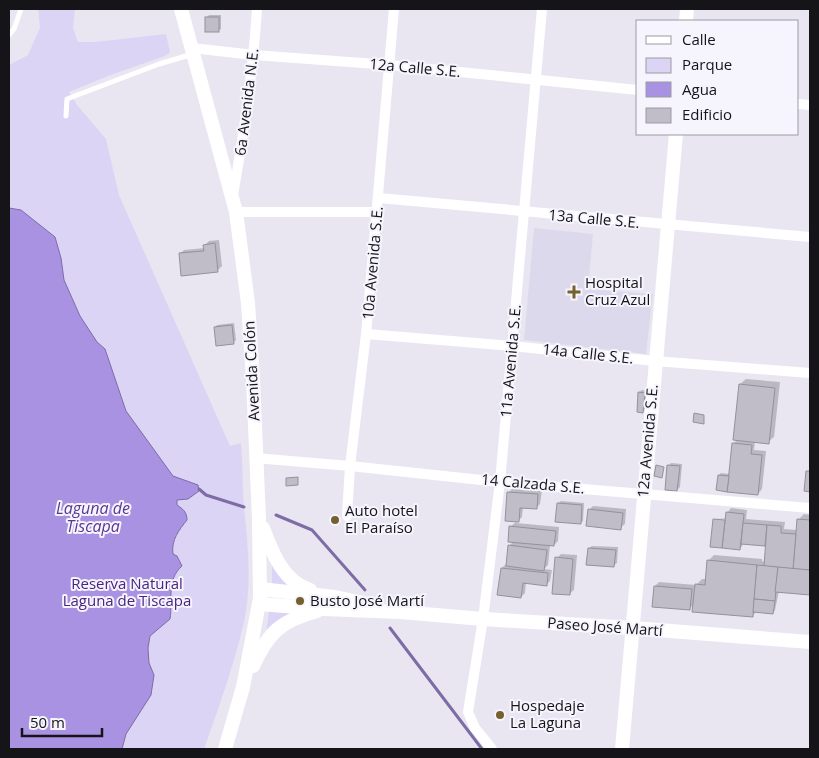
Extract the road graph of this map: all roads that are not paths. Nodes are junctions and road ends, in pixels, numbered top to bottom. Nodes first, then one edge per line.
1 (21, 9) edge
2 (181, 9) edge
3 (257, 9) edge
4 (394, 9) edge
5 (542, 9) edge
6 (9, 35) edge
7 (193, 51) junction
8 (254, 55) junction
9 (390, 65) junction
10 (536, 79) junction
11 (636, 90) edge
12 (66, 116) dead end
13 (676, 135) edge
14 (232, 196) junction
15 (379, 198) junction
16 (236, 212) junction
17 (377, 212) junction
18 (524, 212) junction
19 (667, 226) junction
20 (810, 237) edge
21 (366, 334) junction
22 (512, 346) junction
23 (655, 361) junction
24 (810, 373) edge
25 (256, 458) junction
26 (350, 466) junction
27 (500, 482) junction
28 (643, 493) junction
29 (810, 508) edge
30 (347, 516) dead end
31 (259, 519) junction
32 (260, 589) junction
33 (335, 597) junction
34 (259, 604) junction
35 (324, 610) junction
36 (400, 612) junction
37 (483, 619) junction
38 (633, 628) junction
39 (810, 642) edge
40 (243, 687) junction
41 (226, 743) edge
42 (220, 749) edge
43 (492, 749) edge
44 (622, 749) edge

1 - 6 lane
2 - 7 main road, Avenida Colón
3 - 8 street, 6a Avenida N.E.
4 - 9 street, 10a Avenida S.E.
5 - 10 street, 11a Avenida S.E.
7 - 8 street, 12a Calle S.E.
7 - 12 lane
7 - 14 main road, Avenida Colón
8 - 9 street, 12a Calle S.E.
8 - 14 street, 6a Avenida N.E.
9 - 10 street, 12a Calle S.E.
9 - 15 street, 10a Avenida S.E.
10 - 11 street, 12a Calle S.E.
10 - 18 street, 11a Avenida S.E.
13 - 19 main road, 12a Avenida S.E.
14 - 16 main road, Avenida Colón
15 - 17 street, 10a Avenida S.E.
15 - 18 street, 13a Calle S.E.
16 - 17 street
16 - 25 main road, Avenida Colón
17 - 21 street, 10a Avenida S.E.
18 - 19 street, 13a Calle S.E.
18 - 22 street, 11a Avenida S.E.
19 - 20 street, 13a Calle S.E.
19 - 23 main road, 12a Avenida S.E.
21 - 22 street, 14a Calle S.E.
21 - 26 street, 10a Avenida S.E.
22 - 23 street, 14a Calle S.E.
22 - 27 street, 11a Avenida S.E.
23 - 24 street, 14a Calle S.E.
23 - 28 main road, 12a Avenida S.E.
25 - 26 street, 14 Calzada S.E.
25 - 31 main road, Avenida Colón
26 - 27 street, 14 Calzada S.E.
26 - 30 street, 10a Avenida S.E.
27 - 28 street, 14 Calzada S.E.
27 - 37 street, 11a Avenida S.E.
28 - 29 street, 14 Calzada S.E.
28 - 38 main road, 12a Avenida S.E.
31 - 32 main road, Avenida Colón
31 - 33 main road
32 - 33 main road, Paseo José Martí
32 - 34 main road, Avenida Colón
33 - 36 main road, Paseo José Martí
34 - 35 main road, Paseo José Martí
34 - 40 main road, Avenida Colón
35 - 36 main road, Paseo José Martí
35 - 40 main road
36 - 37 main road, Paseo José Martí
37 - 38 main road, Paseo José Martí
37 - 43 street, 11a Avenida S.E.
38 - 39 main road, Paseo José Martí
38 - 44 main road, 12a Avenida S.E.
40 - 41 main road, Avenida Colón
41 - 42 main road, Avenida Colón

